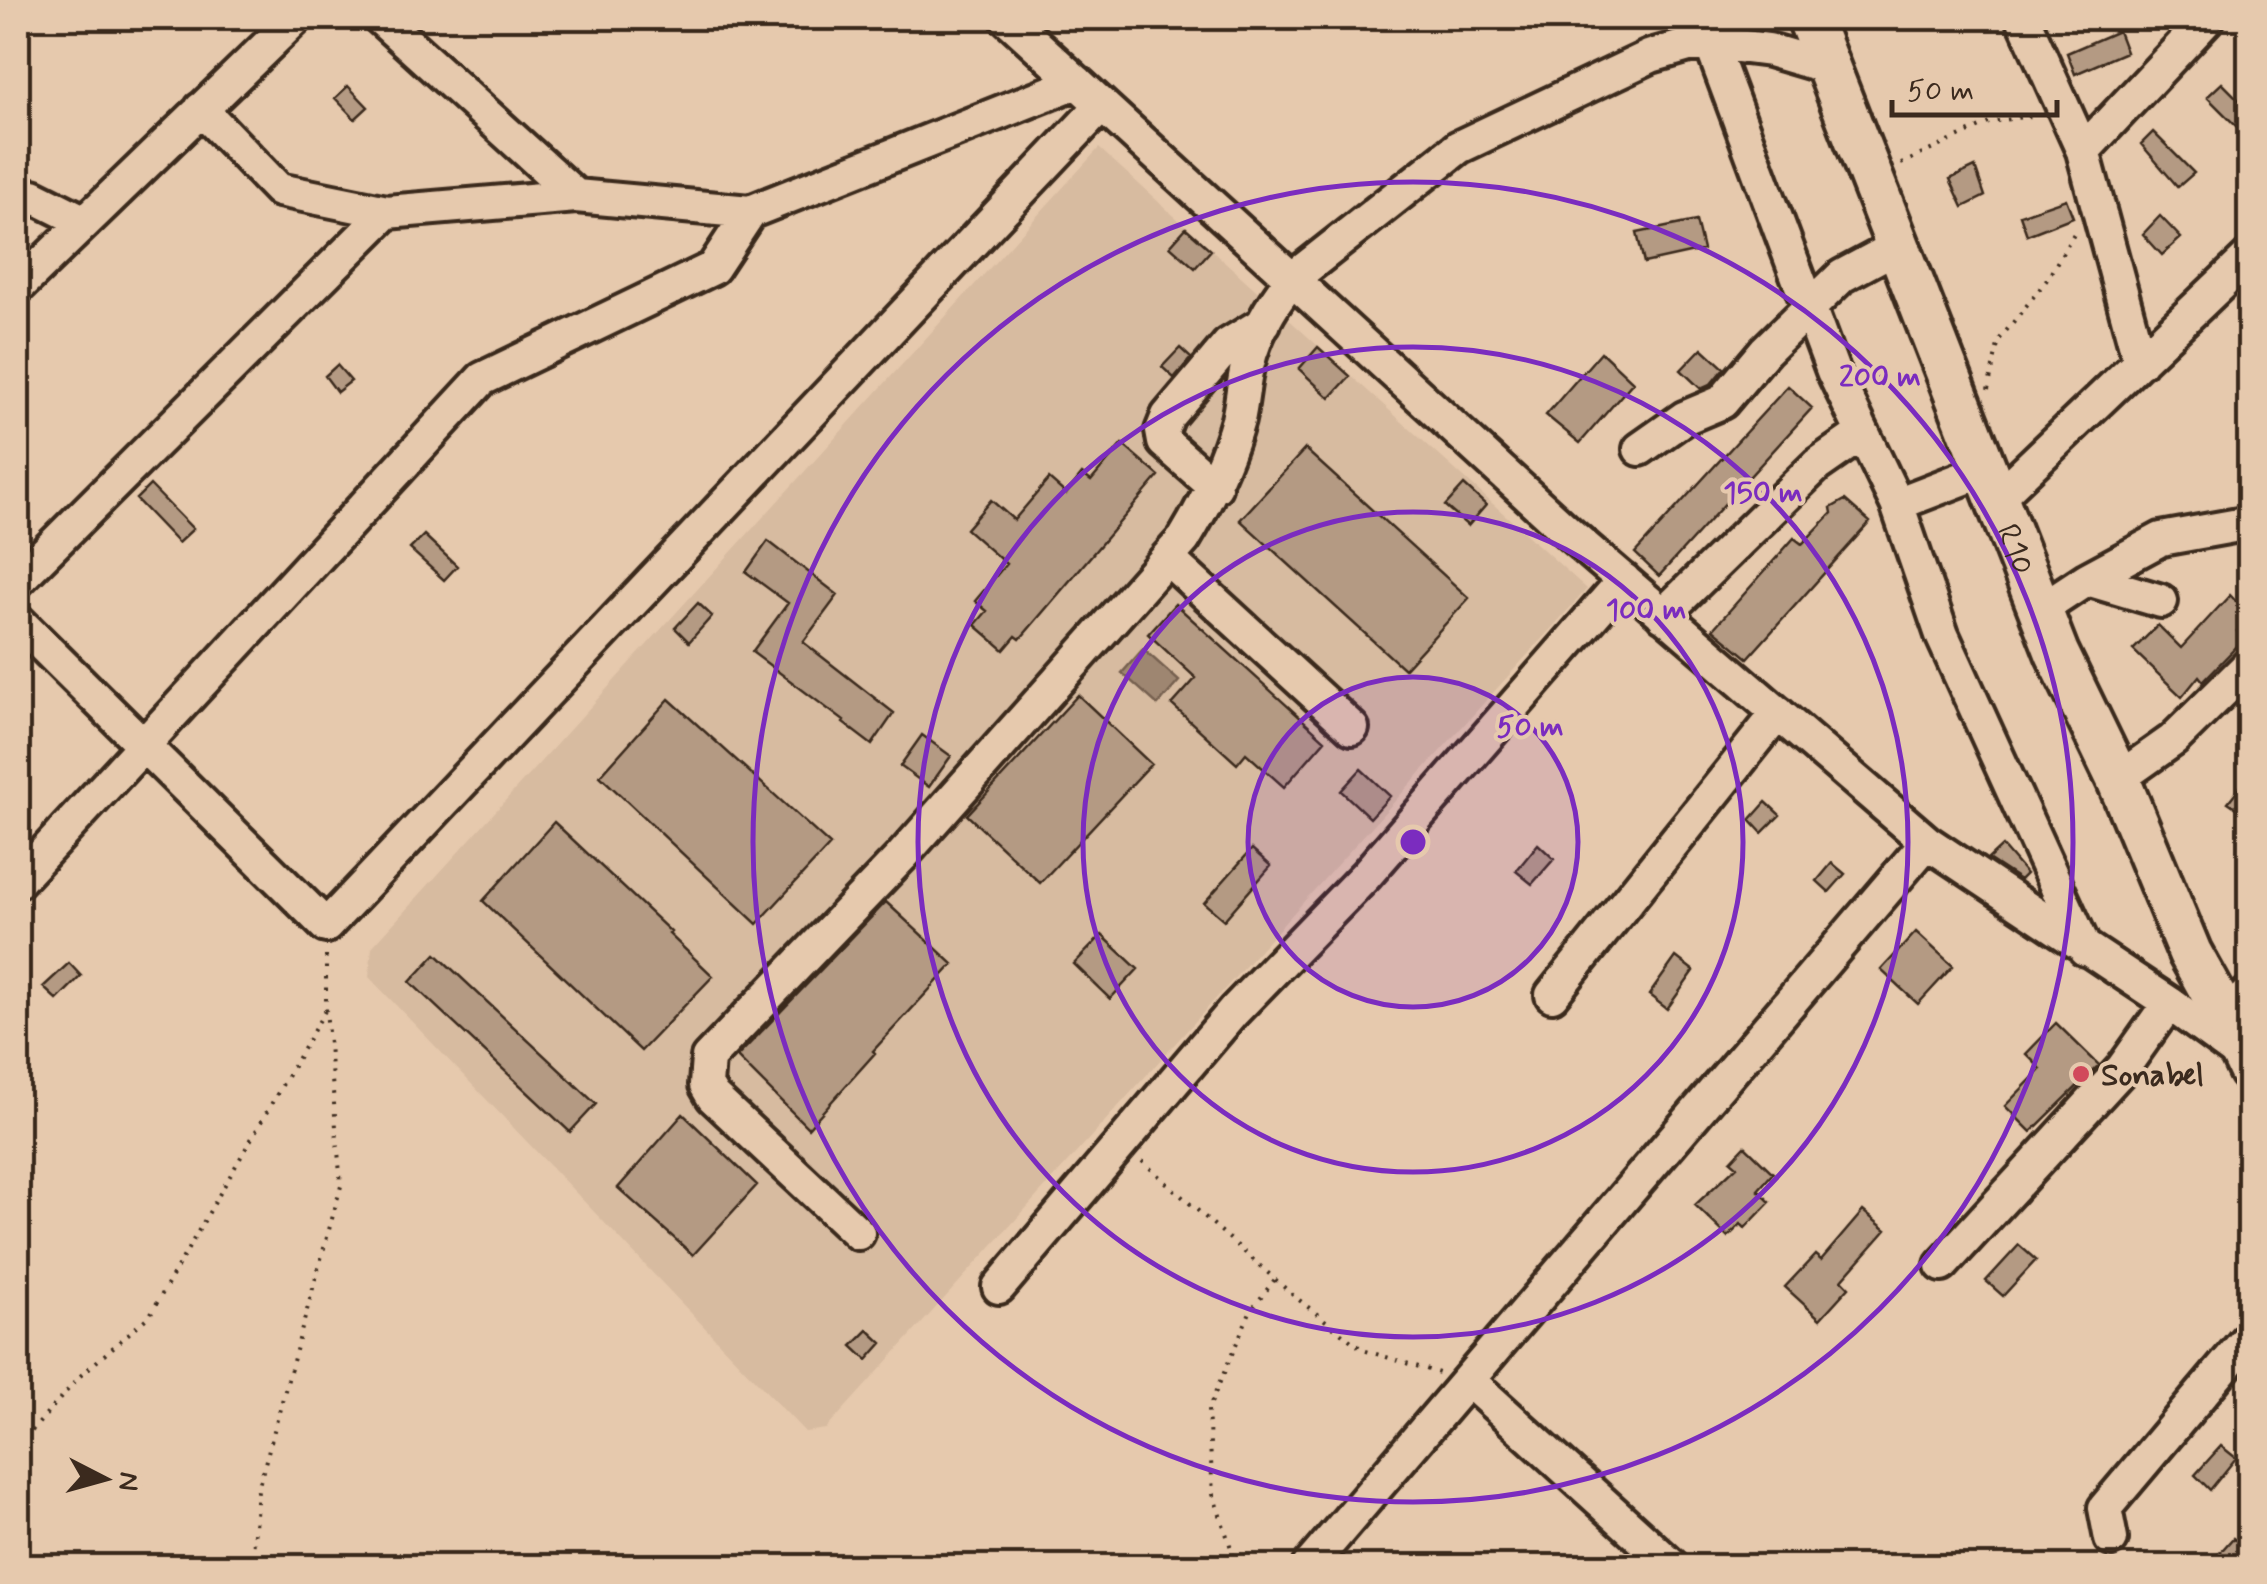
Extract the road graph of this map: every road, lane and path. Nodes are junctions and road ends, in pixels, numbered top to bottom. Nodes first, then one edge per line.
1 (296, 18) edge
2 (380, 18) edge
3 (1008, 18) edge
4 (1809, 18) edge
5 (2024, 18) edge
6 (2208, 18) edge
7 (1711, 44) junction
8 (1827, 66) junction
9 (1077, 82) junction
10 (1102, 104) junction
11 (201, 109) junction
12 (2065, 111) junction
13 (2086, 164) junction
14 (1868, 177) junction
15 (18, 194) edge
16 (576, 196) junction
17 (387, 212) junction
18 (750, 212) junction
19 (84, 222) junction
20 (1896, 247) junction
21 (2250, 256) edge
22 (1292, 279) junction
23 (18, 287) edge
24 (1809, 308) junction
25 (1264, 323) junction
26 (2140, 362) junction
27 (1987, 394) dead end
28 (1863, 432) junction
29 (1640, 449) dead end
30 (1990, 484) junction
31 (1215, 487) junction
32 (1897, 504) junction
33 (2250, 523) edge
34 (1167, 558) junction
35 (2087, 579) junction
36 (18, 580) edge
37 (1624, 580) junction
38 (2161, 601) dead end
39 (2040, 610) junction
40 (1663, 615) junction
41 (18, 621) edge
42 (2250, 664) edge
43 (1778, 713) junction
44 (1352, 728) dead end
45 (142, 744) junction
46 (2118, 779) junction
47 (1927, 842) junction
48 (18, 881) edge
49 (326, 926) junction
50 (2085, 949) junction
51 (1552, 994) dead end
52 (2169, 1003) junction
53 (2237, 1004) edge
54 (326, 1009) junction
55 (2246, 1063) edge
56 (1121, 1144) junction
57 (858, 1233) dead end
58 (1942, 1265) dead end
59 (1275, 1279) junction
60 (1000, 1287) dead end
61 (2250, 1336) edge
62 (1468, 1380) junction
63 (18, 1446) edge
64 (2111, 1538) dead end
65 (252, 1566) edge
66 (1237, 1566) edge
67 (1309, 1566) edge
68 (1672, 1566) edge

1 - 11 street
2 - 16 street
3 - 9 street
4 - 8 main road, R10
5 - 12 street
6 - 13 street
7 - 8 street
7 - 22 street
7 - 24 street
8 - 14 main road, R10
9 - 10 street
9 - 18 street
10 - 22 street
10 - 49 street
11 - 17 street
11 - 19 street
12 - 13 street
12 - 14 path
13 - 26 street
13 - 27 path
14 - 20 main road, R10
15 - 19 street
16 - 17 street
16 - 18 street
17 - 36 street
18 - 45 street
19 - 23 street
20 - 24 street
20 - 30 main road, R10
21 - 26 street
22 - 25 street
22 - 37 street
24 - 28 street
24 - 29 street
25 - 31 street
25 - 31 street
26 - 30 street
28 - 32 street
28 - 40 street
30 - 32 street
30 - 39 main road, R10
31 - 34 street
32 - 50 street
33 - 35 street
34 - 44 street
34 - 57 street
35 - 38 street
35 - 39 street
37 - 40 street
37 - 56 street
39 - 46 main road, R10
40 - 43 street
41 - 45 street
42 - 46 street
43 - 47 street
43 - 51 street
45 - 48 street
45 - 49 street
46 - 53 main road, R10
47 - 50 street
47 - 62 street
49 - 54 path
50 - 52 street
52 - 55 street
52 - 58 street
53 - 55 main road, R10
54 - 63 path
54 - 65 path
56 - 59 path
56 - 60 street
59 - 62 path
59 - 66 path
61 - 64 street
62 - 67 street
62 - 68 street

